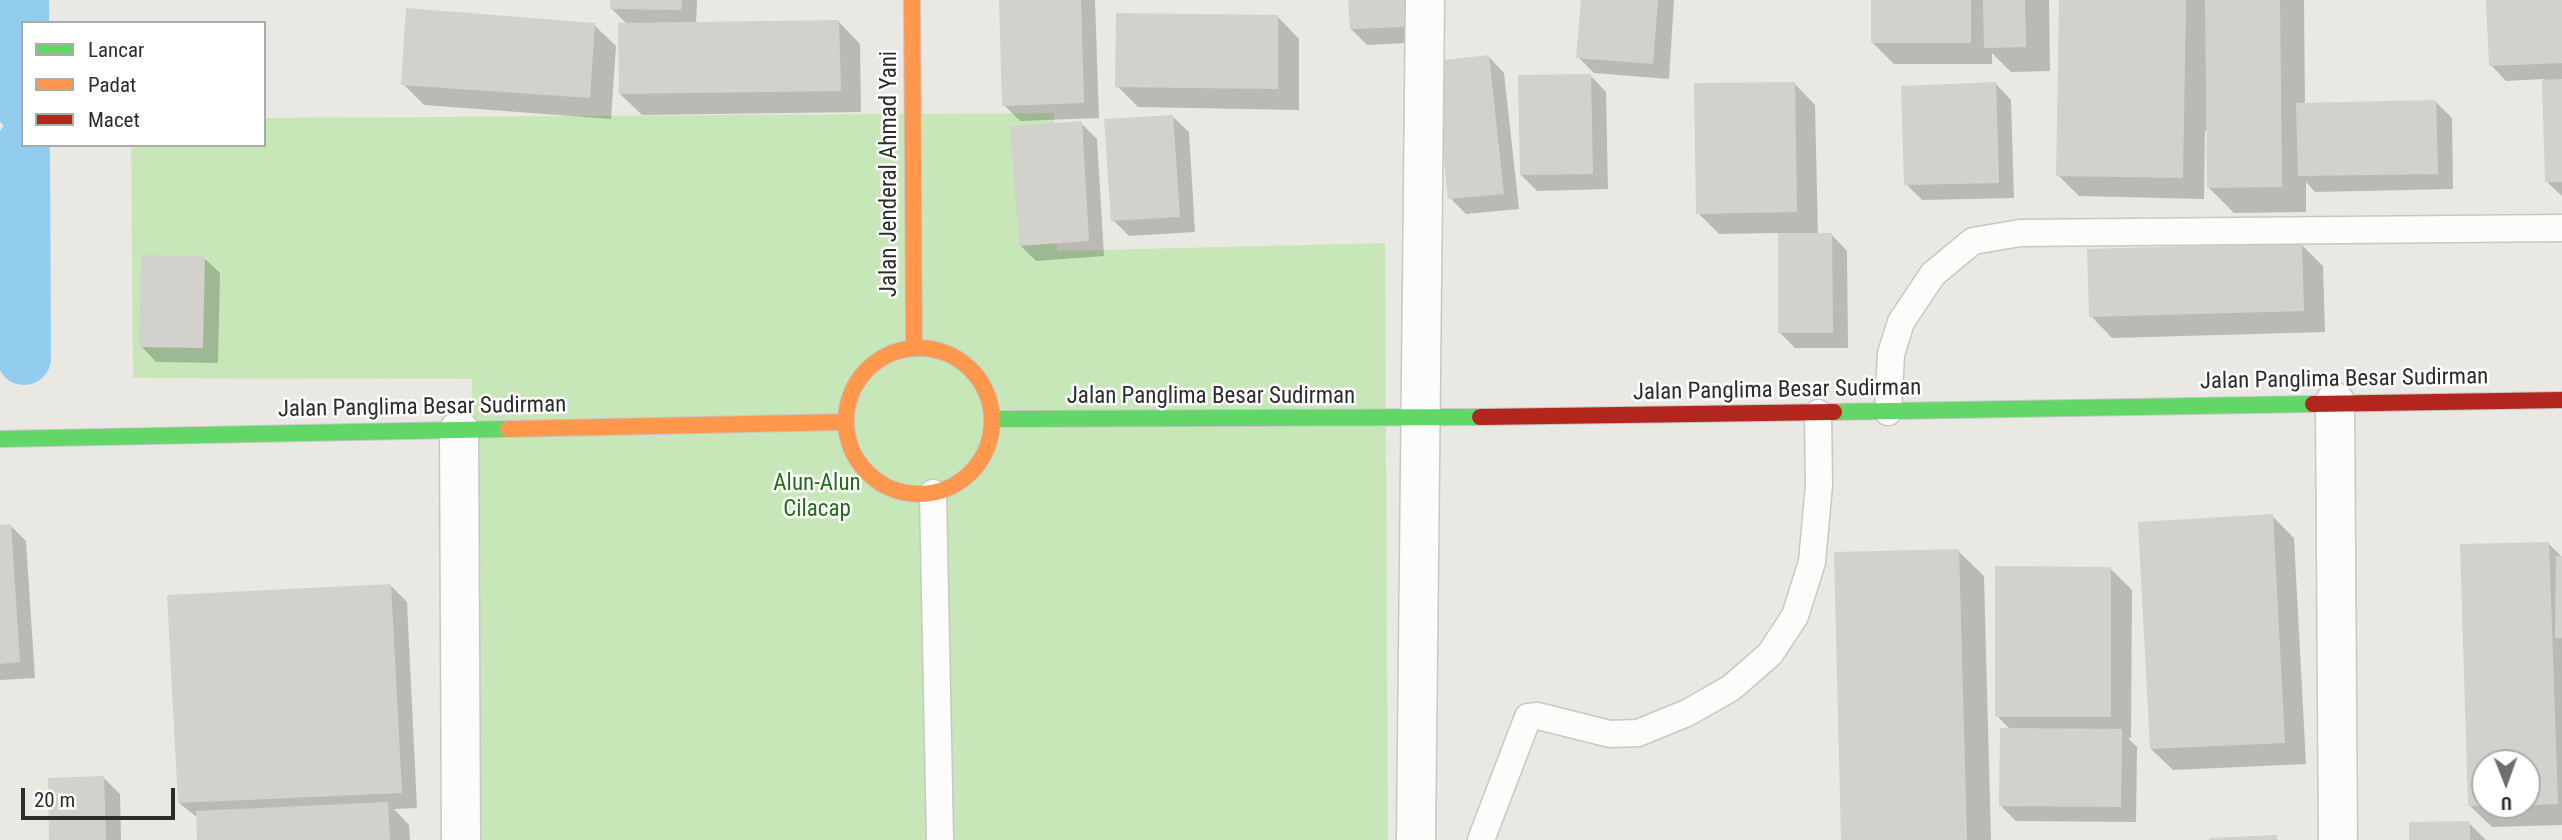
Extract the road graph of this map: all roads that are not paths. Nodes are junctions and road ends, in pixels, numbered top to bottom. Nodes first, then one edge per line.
1 (912, 0) edge
2 (1425, 0) edge
3 (2562, 228) edge
4 (914, 347) junction
5 (2562, 400) edge
6 (2335, 402) junction
7 (1888, 412) junction
8 (1818, 414) junction
9 (1419, 418) junction
10 (993, 419) junction
11 (845, 422) junction
12 (459, 430) junction
13 (0, 439) edge
14 (933, 493) junction
15 (1418, 839) edge
16 (461, 840) edge
17 (940, 840) edge
18 (1481, 840) edge
19 (2338, 840) edge

1 - 4 main road, Jalan Jenderal Ahmad Yani
2 - 9 street
3 - 7 lane
4 - 10 main road
4 - 11 main road
5 - 6 main road, Jalan Panglima Besar Sudirman
6 - 7 main road, Jalan Panglima Besar Sudirman
6 - 19 street
7 - 8 main road, Jalan Panglima Besar Sudirman
8 - 9 main road, Jalan Panglima Besar Sudirman
8 - 18 lane
9 - 10 main road, Jalan Panglima Besar Sudirman
9 - 15 street
10 - 14 main road
11 - 12 main road, Jalan Panglima Besar Sudirman
11 - 14 main road
12 - 13 main road, Jalan Panglima Besar Sudirman
12 - 16 street
14 - 17 lane

